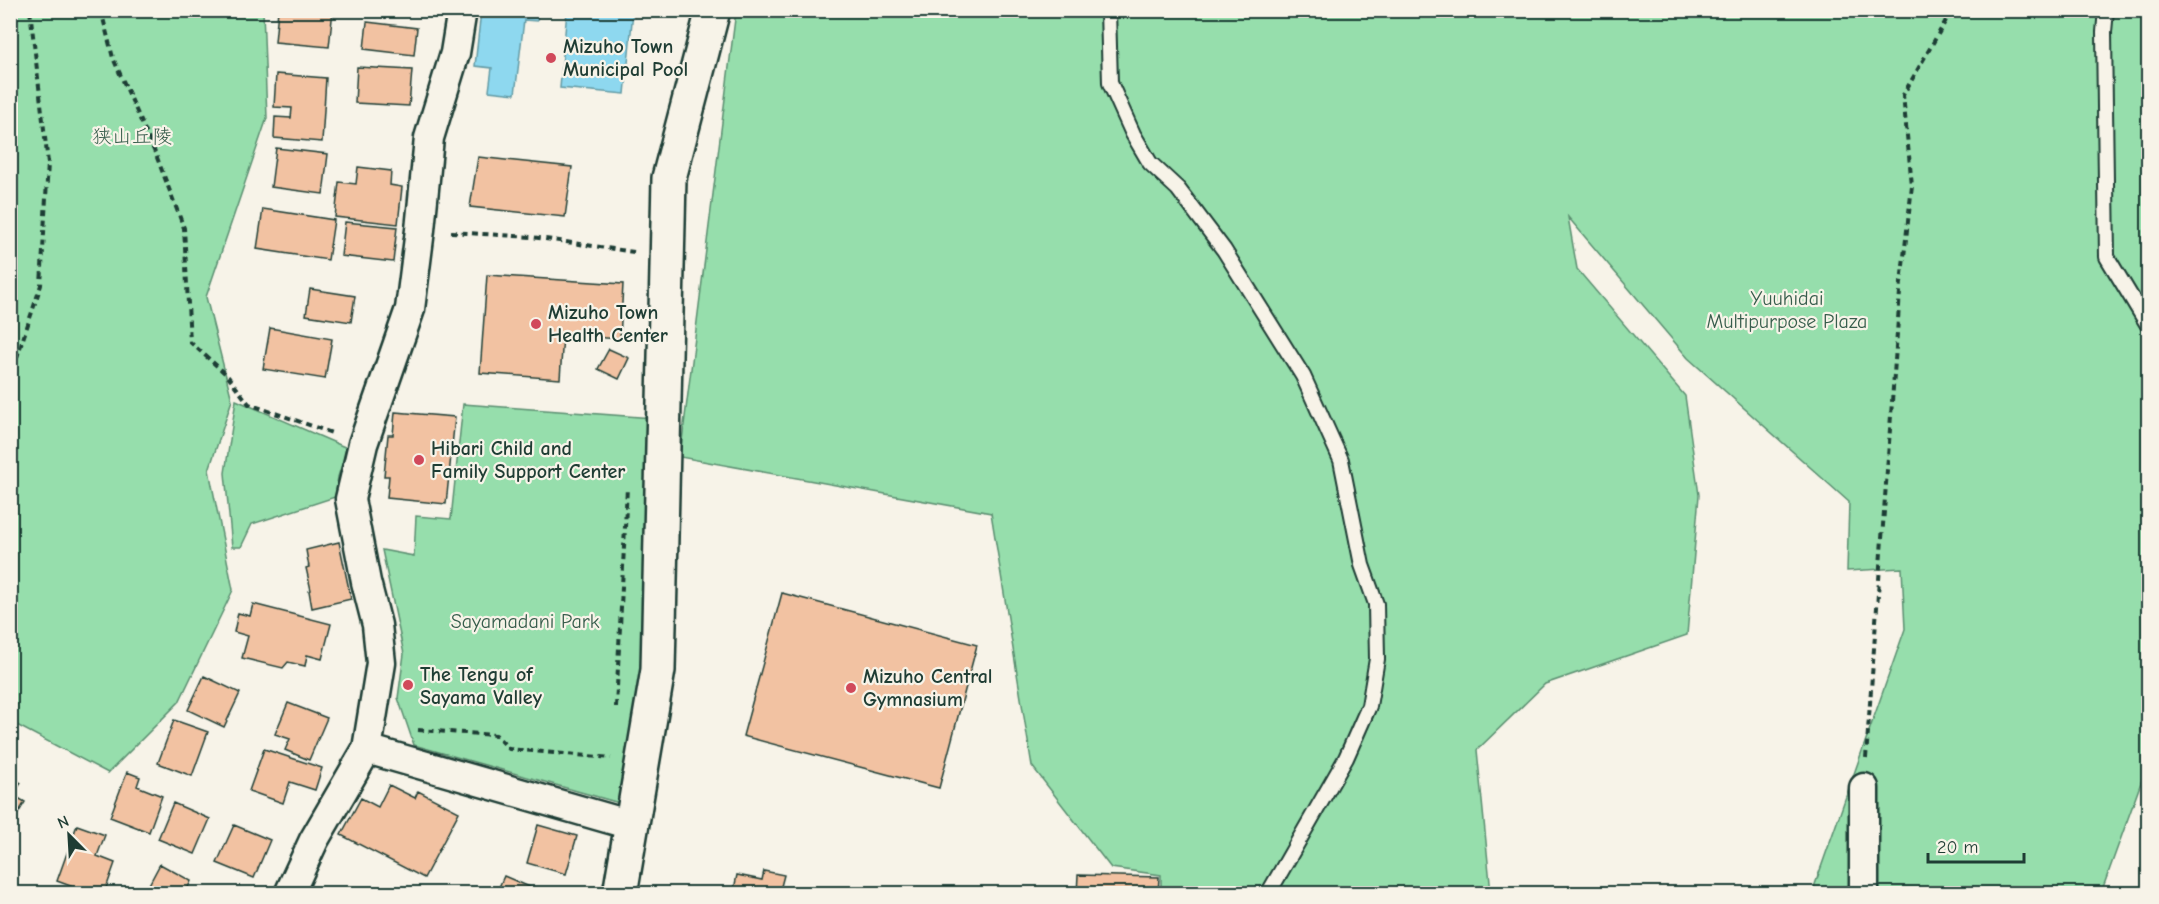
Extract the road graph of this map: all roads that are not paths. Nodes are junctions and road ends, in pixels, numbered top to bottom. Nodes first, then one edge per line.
1 (462, 10) edge
2 (713, 10) edge
3 (1108, 10) edge
4 (2106, 10) edge
5 (2148, 325) edge
6 (368, 748) junction
7 (1864, 788) road end
8 (631, 825) junction
9 (289, 894) edge
10 (620, 894) edge
11 (1268, 894) edge
12 (1864, 894) edge

1 - 6 street
2 - 8 street
3 - 11 lane
4 - 5 lane
6 - 8 street
6 - 9 street
7 - 12 street
8 - 10 street

